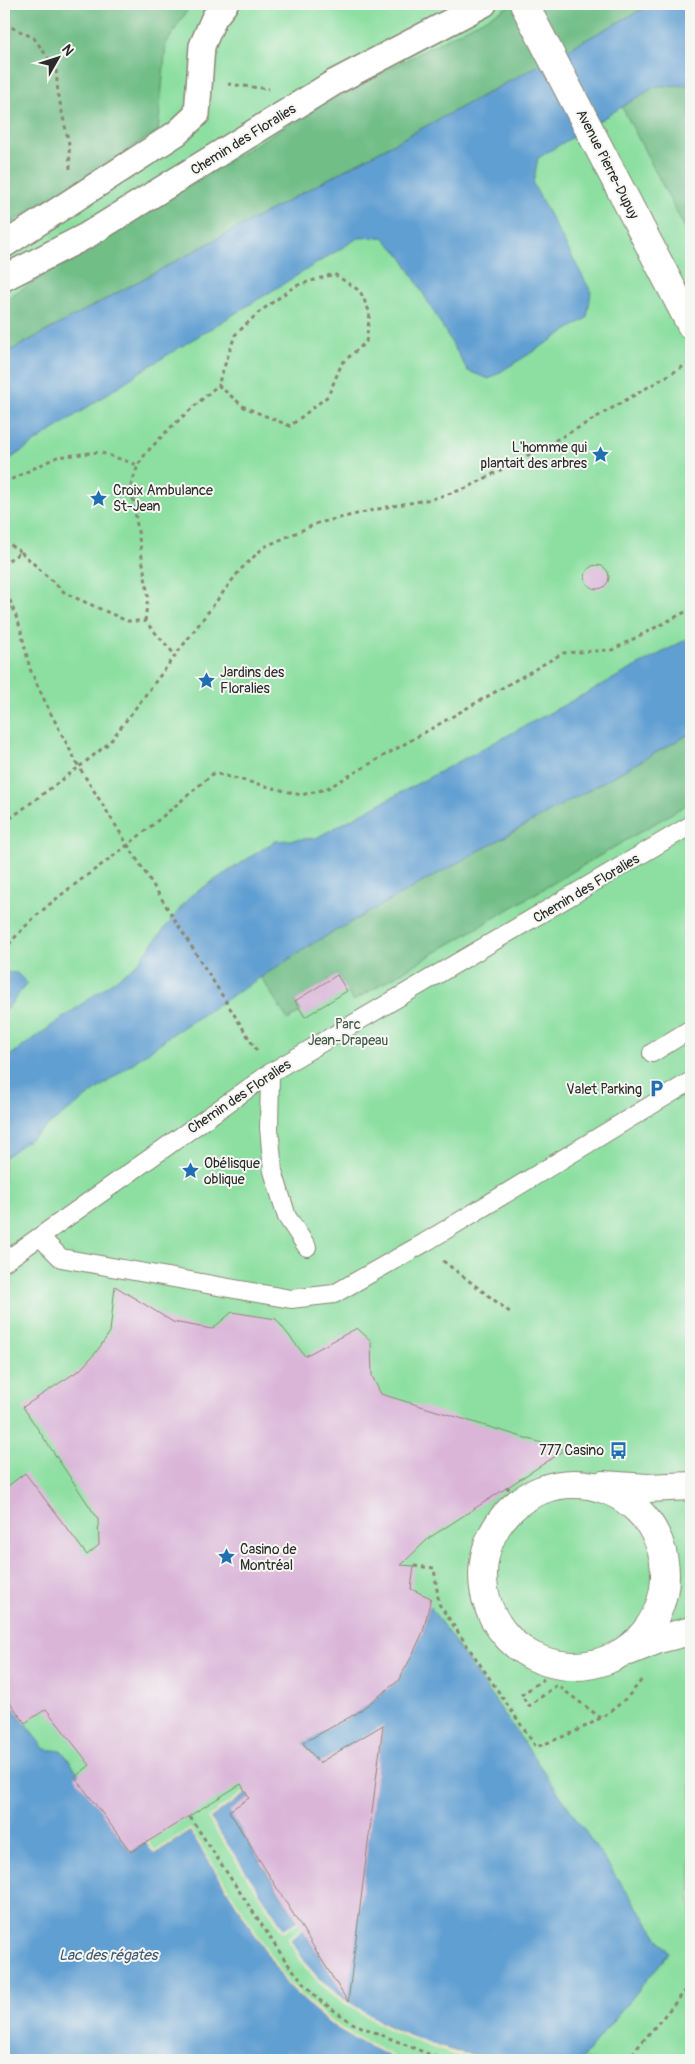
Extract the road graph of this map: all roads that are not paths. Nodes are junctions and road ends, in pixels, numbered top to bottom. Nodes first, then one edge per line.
1 (225, 4) edge
2 (484, 4) edge
3 (524, 4) edge
4 (4, 245) edge
5 (4, 278) edge
6 (691, 326) edge
7 (691, 825) edge
8 (691, 1029) edge
9 (652, 1053) dead end
10 (270, 1073) junction
11 (691, 1081) edge
12 (40, 1238) junction
13 (307, 1247) dead end
14 (4, 1262) edge
15 (575, 1484) junction
16 (691, 1486) edge
17 (691, 1631) edge
18 (602, 1662) junction

1 - 4 street
2 - 5 street, Chemin des Floralies
3 - 6 street, Avenue Pierre-Dupuy
7 - 10 lane, Chemin des Floralies
8 - 9 lane
10 - 12 lane, Chemin des Floralies
10 - 13 lane
11 - 12 lane
12 - 14 lane, Chemin des Floralies
15 - 16 street
15 - 18 street
15 - 18 street
17 - 18 street

